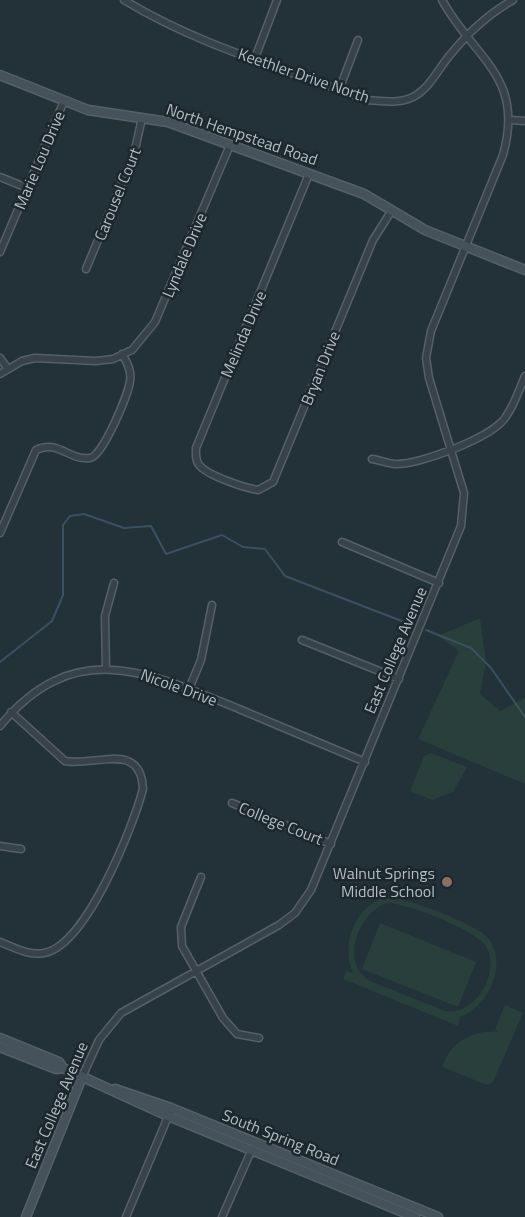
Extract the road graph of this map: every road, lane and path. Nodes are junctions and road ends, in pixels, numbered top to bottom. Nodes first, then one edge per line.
1 (124, 0) edge
2 (278, 0) edge
3 (442, 0) edge
4 (513, 0) edge
5 (467, 38) junction
6 (358, 40) dead end
7 (255, 58) junction
8 (0, 75) edge
9 (339, 90) junction
10 (64, 101) junction
11 (142, 118) junction
12 (511, 120) junction
13 (525, 121) edge
14 (230, 145) junction
15 (309, 174) junction
16 (0, 177) edge
17 (27, 188) junction
18 (392, 210) junction
19 (466, 246) junction
20 (0, 252) edge
21 (86, 269) dead end
22 (525, 270) edge
23 (122, 354) junction
24 (0, 358) edge
25 (8, 369) junction
26 (0, 374) edge
27 (525, 376) edge
28 (451, 449) junction
29 (372, 459) dead end
30 (227, 480) joint
31 (0, 533) edge
32 (342, 542) dead end
33 (114, 583) dead end
34 (439, 583) junction
35 (212, 605) dead end
36 (302, 640) dead end
37 (106, 669) junction
38 (399, 679) junction
39 (189, 688) junction
40 (11, 712) junction
41 (0, 726) edge
42 (365, 762) junction
43 (232, 803) dead end
44 (331, 844) junction
45 (0, 846) edge
46 (21, 849) dead end
47 (201, 877) dead end
48 (0, 942) edge
49 (196, 970) junction
50 (0, 1038) edge
51 (259, 1038) dead end
52 (0, 1047) edge
53 (63, 1068) junction
54 (82, 1077) junction
55 (170, 1112) junction
56 (253, 1146) junction
57 (302, 1166) junction
58 (26, 1217) edge
59 (126, 1217) edge
60 (222, 1217) edge
61 (415, 1217) edge
62 (438, 1217) edge

1 - 7 street, Keethler Drive North
2 - 7 street
3 - 5 street, East College Avenue
4 - 5 street, Keethler Drive North
5 - 9 street, Keethler Drive North
5 - 12 street, East College Avenue
6 - 9 street
7 - 9 street, Keethler Drive North
8 - 10 street, North Hempstead Road
10 - 11 street, North Hempstead Road
10 - 17 street, Marie Lou Drive
11 - 14 street, North Hempstead Road
11 - 21 street, Carousel Court
12 - 13 street
12 - 19 street, East College Avenue
14 - 15 street, North Hempstead Road
14 - 23 street, Lyndale Drive
15 - 18 street, North Hempstead Road
15 - 30 street, Melinda Drive
16 - 17 street
17 - 20 street, Marie Lou Drive
18 - 19 street, North Hempstead Road
18 - 30 street, Bryan Drive
19 - 22 street, North Hempstead Road
19 - 28 street, East College Avenue
23 - 25 street
23 - 31 street
24 - 25 street
25 - 26 street
27 - 28 street
28 - 29 street
28 - 34 street, East College Avenue
32 - 34 street
33 - 37 street
34 - 38 street, East College Avenue
35 - 39 street
36 - 38 street
37 - 39 street, Nicole Drive
37 - 40 street, Nicole Drive
38 - 42 street, East College Avenue
39 - 42 street, Nicole Drive
40 - 41 street, Nicole Drive
40 - 48 street
42 - 44 street, East College Avenue
43 - 44 street, College Court
44 - 49 street, East College Avenue
45 - 46 street
47 - 49 street
49 - 51 street
49 - 54 street, East College Avenue
50 - 53 street
52 - 53 street
53 - 54 street, South Spring Road
54 - 55 street, South Spring Road
54 - 58 street, East College Avenue
55 - 56 street, South Spring Road
55 - 59 street
56 - 57 street, South Spring Road
56 - 60 street
57 - 61 street, South Spring Road
57 - 62 street, South Spring Road

